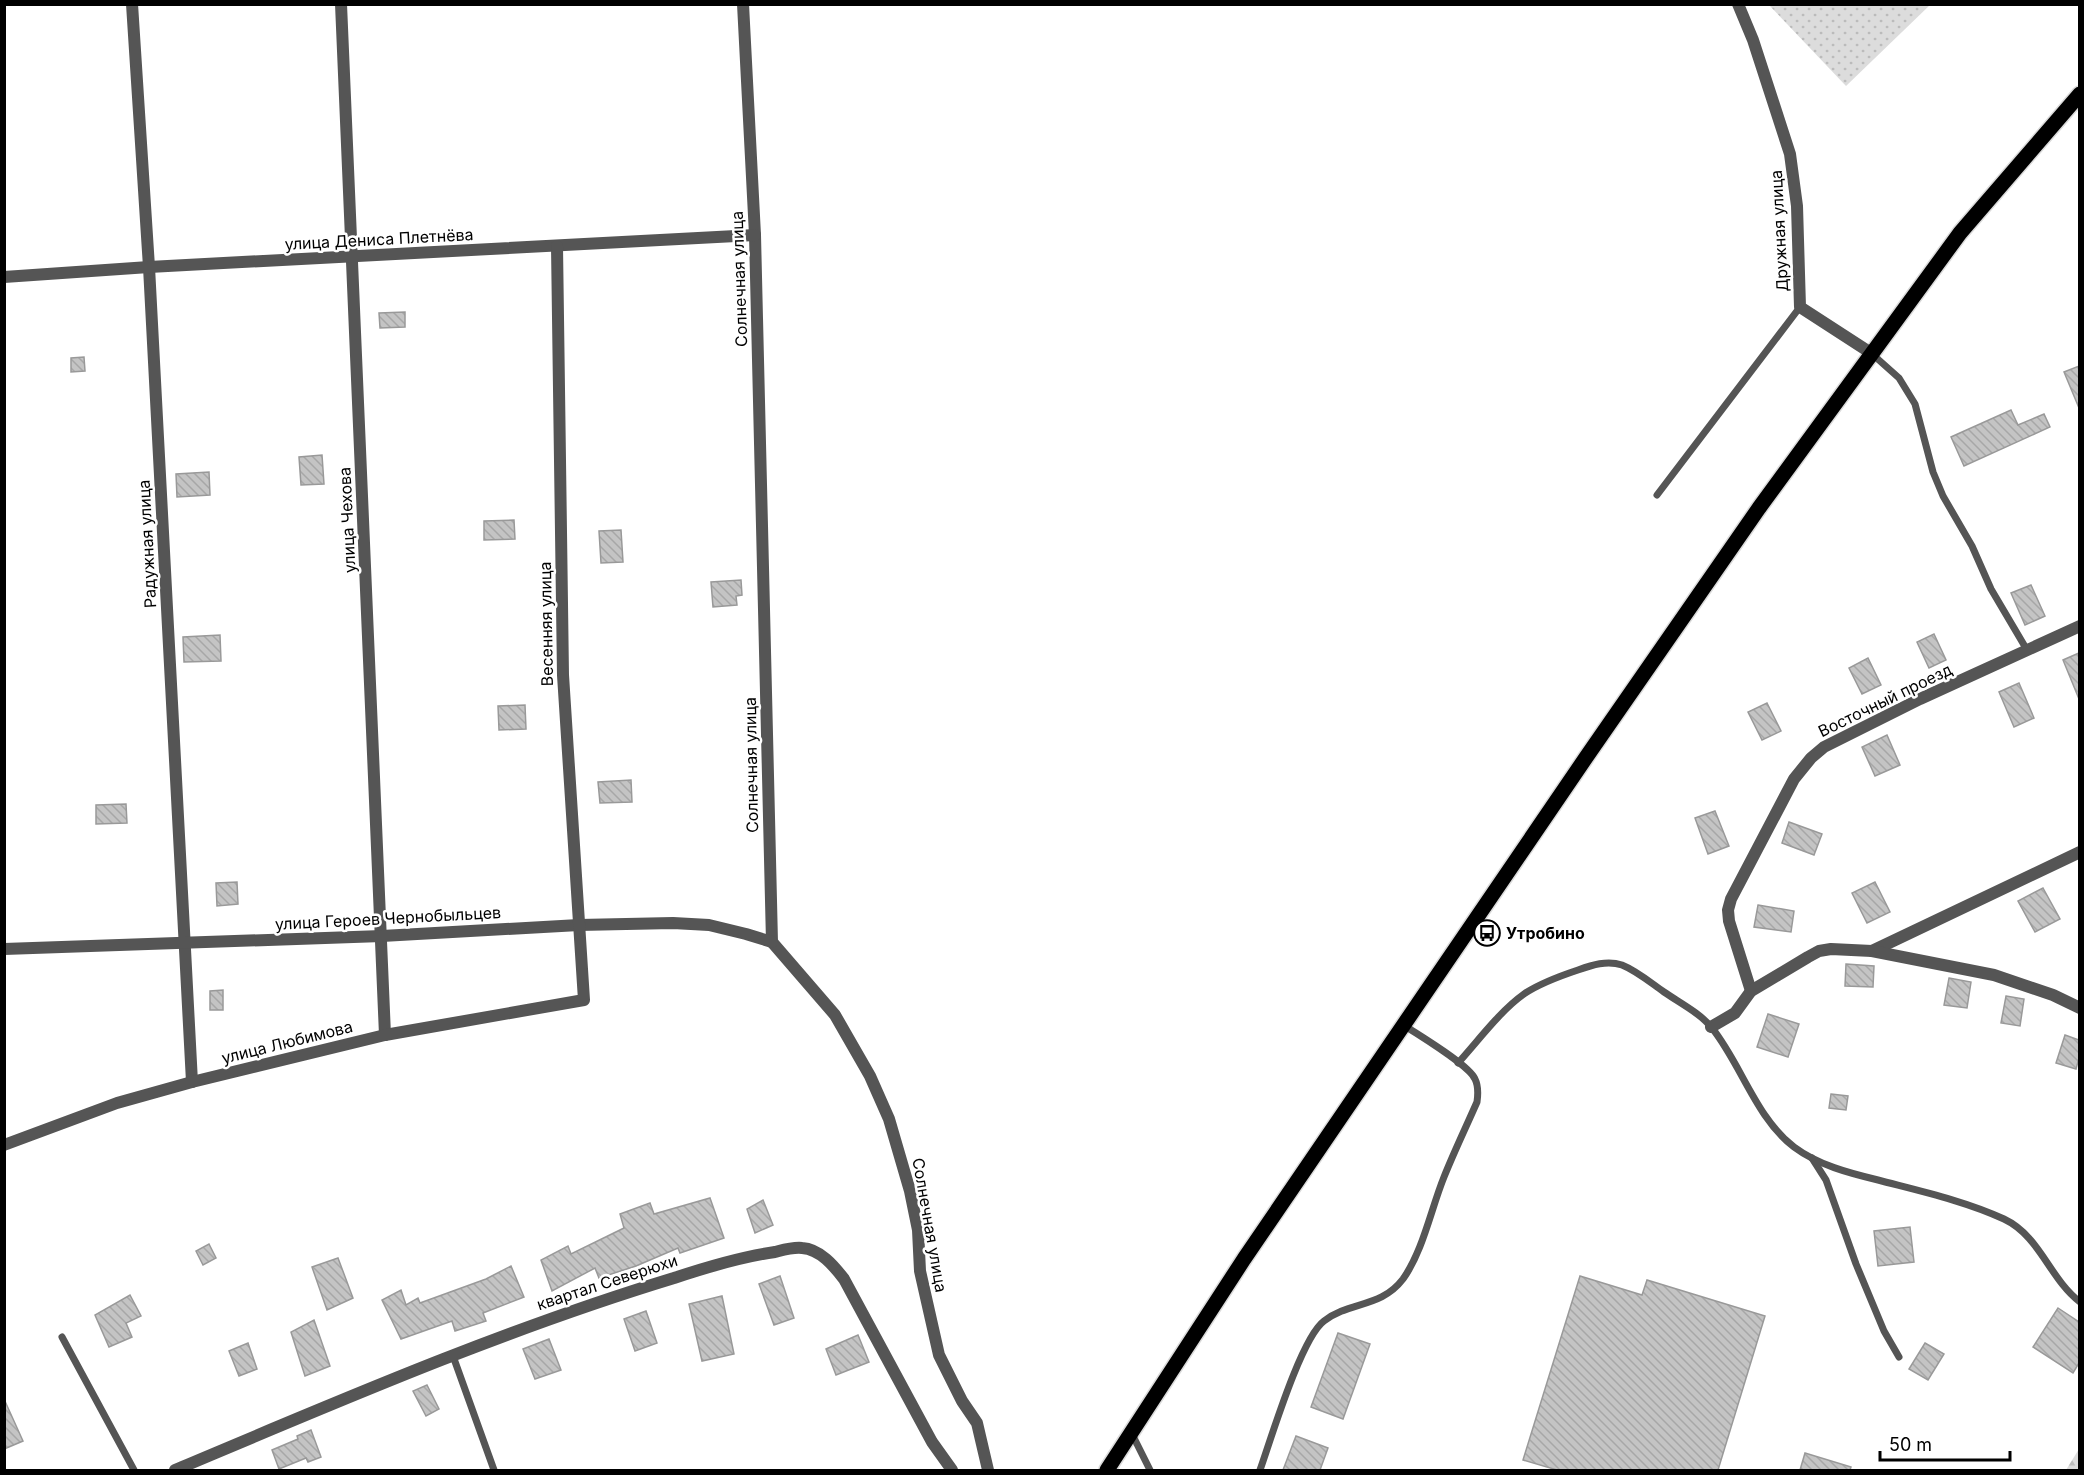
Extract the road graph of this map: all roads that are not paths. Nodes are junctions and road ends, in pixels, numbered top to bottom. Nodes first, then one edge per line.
1 (132, 4) edge
2 (341, 4) edge
3 (743, 4) edge
4 (1738, 4) edge
5 (2079, 96) edge
6 (754, 235) junction
7 (557, 246) junction
8 (351, 257) junction
9 (148, 267) junction
10 (4, 277) edge
11 (1800, 307) junction
12 (1871, 353) junction
13 (1657, 495) dead end
14 (2079, 626) edge
15 (2027, 650) junction
16 (2079, 852) edge
17 (579, 926) junction
18 (382, 936) junction
19 (771, 942) junction
20 (185, 943) junction
21 (4, 949) edge
22 (1872, 951) junction
23 (1750, 992) junction
24 (584, 1000) joint
25 (2079, 1008) edge
26 (1404, 1026) junction
27 (1711, 1027) junction
28 (385, 1035) junction
29 (1458, 1063) junction
30 (192, 1082) junction
31 (4, 1145) edge
32 (1812, 1158) junction
33 (2079, 1302) edge
34 (62, 1337) dead end
35 (453, 1356) junction
36 (1899, 1357) dead end
37 (1132, 1434) junction
38 (134, 1470) edge
39 (174, 1470) edge
40 (494, 1470) edge
41 (952, 1470) edge
42 (988, 1470) edge
43 (1107, 1470) edge
44 (1150, 1470) edge
45 (1260, 1470) edge

1 - 9 street, Радужная улица
2 - 8 street, улица Чехова
3 - 6 street, Солнечная улица
4 - 11 street, Дружная улица
5 - 12 main road
6 - 7 street, улица Дениса Плетнёва
6 - 19 street, Солнечная улица
7 - 8 street, улица Дениса Плетнёва
7 - 17 street, Весенняя улица
8 - 9 street, улица Дениса Плетнёва
8 - 18 street, улица Чехова
9 - 10 street, улица Дениса Плетнёва
9 - 20 street, Радужная улица
11 - 12 street, Дружная улица
11 - 13 lane
12 - 15 lane
12 - 26 main road
14 - 15 street, Восточный проезд
15 - 23 street, Восточный проезд
16 - 22 street
17 - 18 street, улица Героев Чернобыльцев
17 - 19 street, улица Героев Чернобыльцев
17 - 24 street, Весенняя улица
18 - 20 street, улица Героев Чернобыльцев
18 - 28 street, улица Чехова
19 - 42 street, Солнечная улица
20 - 21 street, улица Героев Чернобыльцев
20 - 30 street, Радужная улица
22 - 23 street
22 - 25 street
23 - 27 street
24 - 28 street, улица Любимова
26 - 29 lane
26 - 37 main road
27 - 29 lane
27 - 32 lane
28 - 30 street, улица Любимова
29 - 45 lane
30 - 31 street, улица Любимова
32 - 33 lane
32 - 36 lane
34 - 38 lane
35 - 39 street, квартал Северюхи
35 - 40 lane
35 - 41 street, квартал Северюхи
37 - 43 main road
37 - 44 lane

